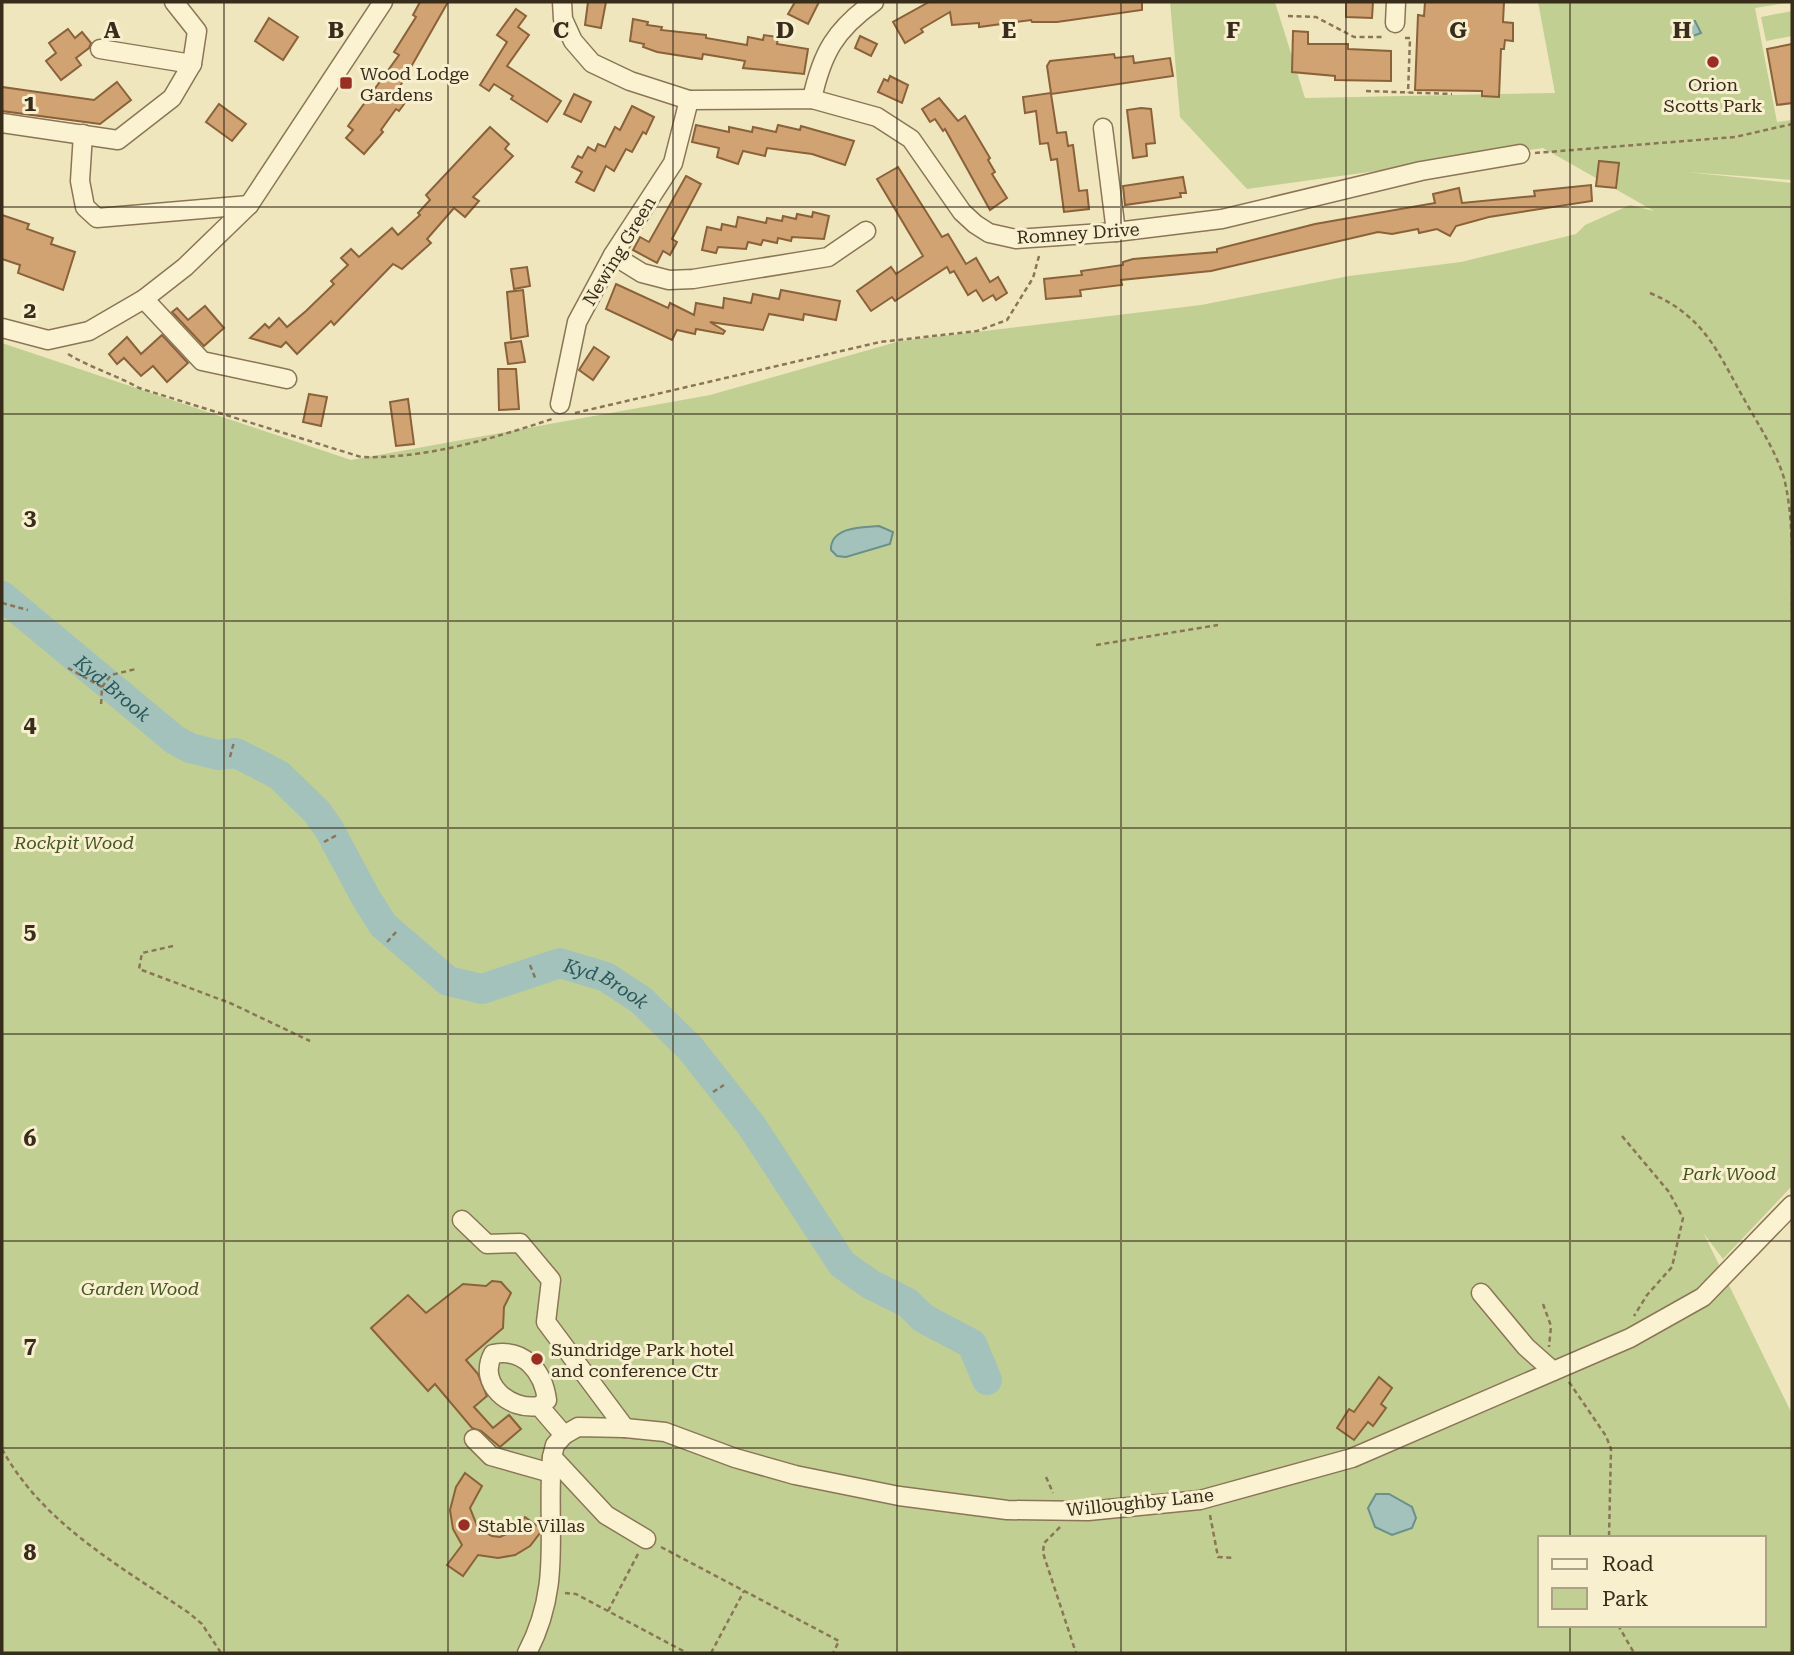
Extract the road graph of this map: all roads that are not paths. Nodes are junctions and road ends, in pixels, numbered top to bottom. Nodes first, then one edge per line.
1 (174, 2) edge
2 (383, 2) edge
3 (562, 2) edge
4 (874, 2) edge
5 (1396, 2) edge
6 (1397, 33) road end
7 (100, 49) dead end
8 (192, 64) junction
9 (689, 100) junction
10 (812, 100) junction
11 (2, 123) edge
12 (1102, 128) dead end
13 (83, 134) junction
14 (1520, 154) road end
15 (249, 205) junction
16 (866, 231) dead end
17 (1116, 232) junction
18 (614, 255) junction
19 (144, 299) junction
20 (2, 328) edge
21 (287, 380) dead end
22 (560, 404) dead end
23 (1792, 1205) edge
24 (462, 1220) dead end
25 (1481, 1293) dead end
26 (1553, 1368) junction
27 (539, 1406) dead end
28 (625, 1428) junction
29 (564, 1435) junction
30 (474, 1439) dead end
31 (551, 1465) junction
32 (643, 1545) road end
33 (534, 1649) edge

1 - 8 street
2 - 15 street
3 - 9 street, Romney Drive
4 - 10 street
5 - 6 street
7 - 8 street
8 - 13 street
9 - 10 street, Romney Drive
9 - 18 street, Newing Green
10 - 17 street, Romney Drive
11 - 13 street
12 - 17 street
13 - 15 street
14 - 17 street, Romney Drive
15 - 19 street
16 - 18 street
18 - 22 street, Newing Green
19 - 20 street
19 - 21 street
23 - 26 street, Willoughby Lane
24 - 28 street
25 - 26 street
26 - 28 street, Willoughby Lane
27 - 29 street
28 - 29 street, Willoughby Lane
29 - 31 street
30 - 31 street
31 - 32 street
31 - 33 street

